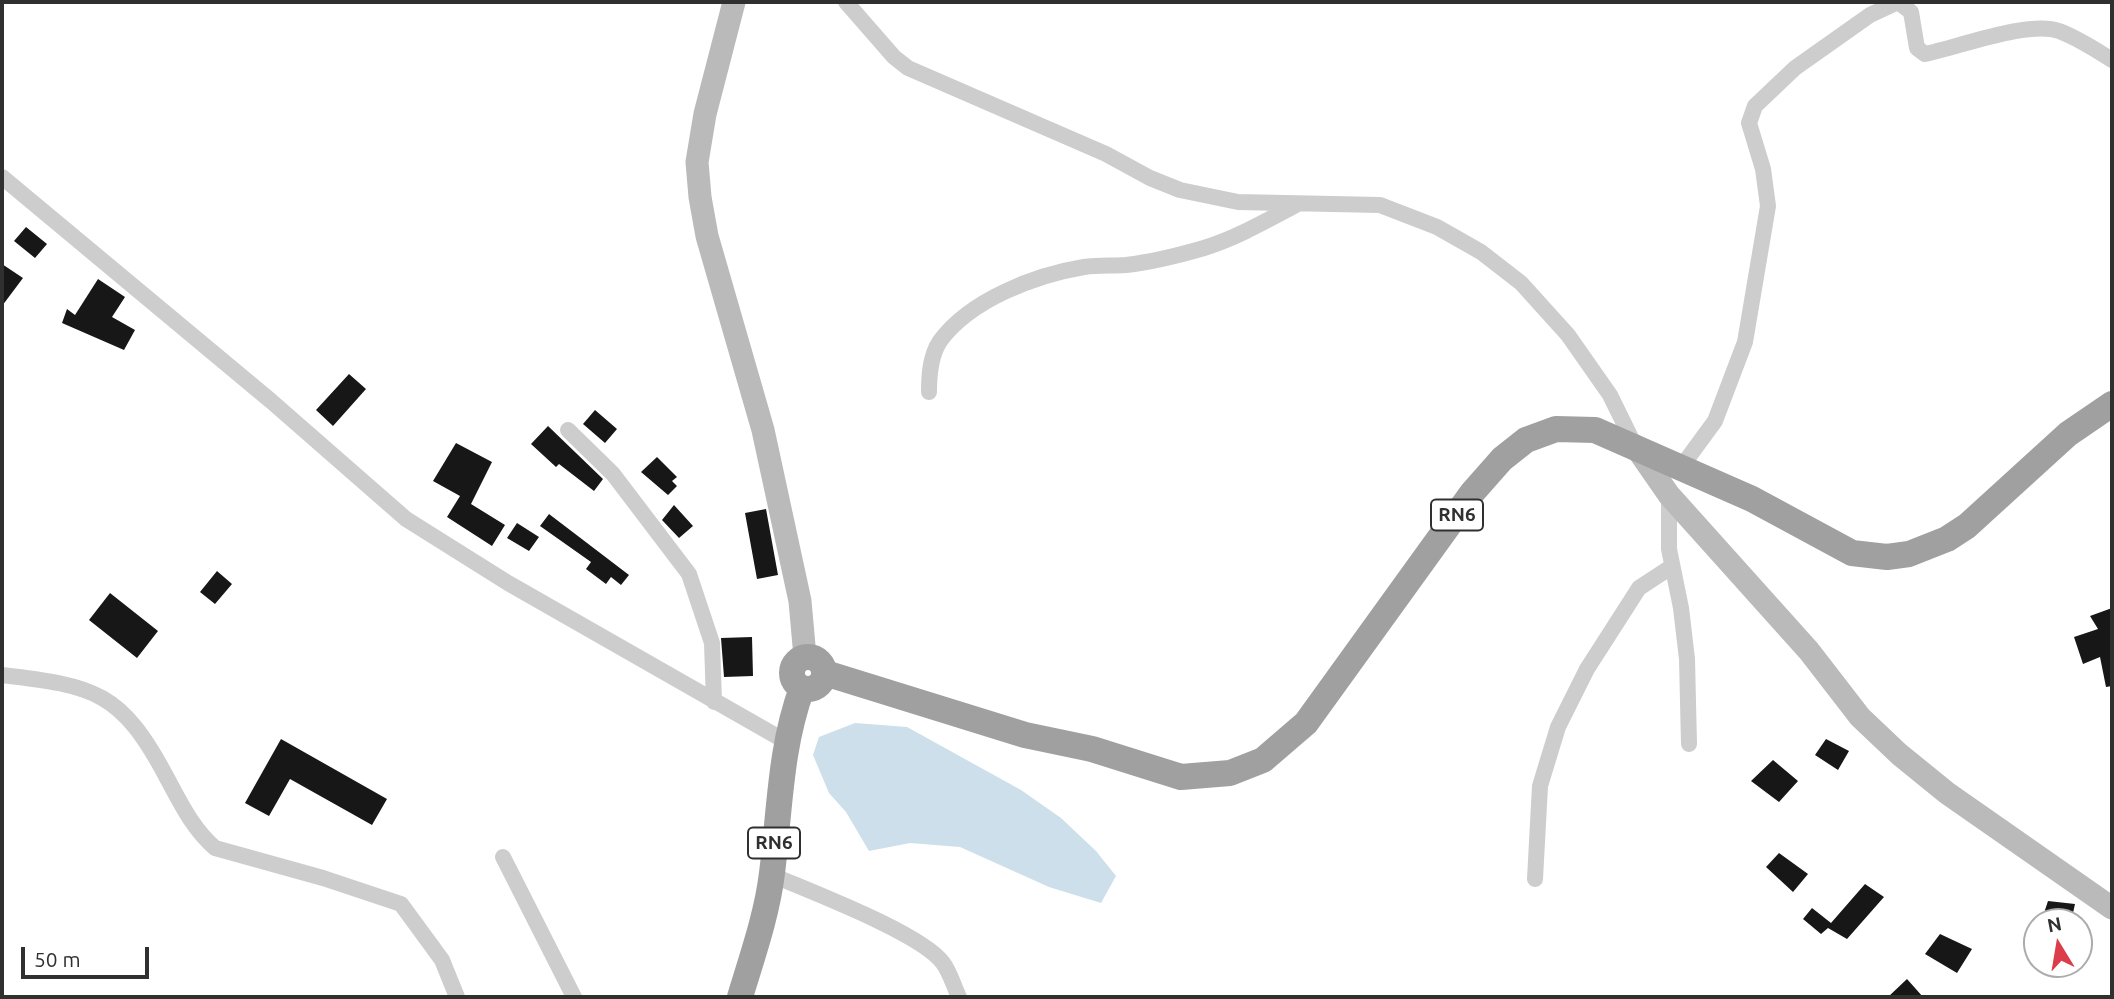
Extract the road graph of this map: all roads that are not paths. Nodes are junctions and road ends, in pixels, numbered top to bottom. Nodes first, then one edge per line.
1 (734, 2) edge
2 (846, 2) edge
3 (1899, 2) edge
4 (2112, 60) edge
5 (2, 177) edge
6 (1296, 205) junction
7 (929, 393) dead end
8 (2112, 404) edge
9 (568, 429) dead end
10 (1635, 446) junction
11 (1682, 466) junction
12 (1669, 495) junction
13 (1671, 567) junction
14 (815, 665) junction
15 (2, 675) edge
16 (715, 702) junction
17 (786, 740) junction
18 (1689, 744) dead end
19 (503, 857) dead end
20 (772, 875) junction
21 (1535, 879) dead end
22 (2112, 908) edge
23 (457, 997) edge
24 (574, 997) edge
25 (740, 997) edge
26 (959, 997) edge

1 - 14 main road
2 - 6 street
3 - 4 street
3 - 11 street
5 - 16 street
6 - 7 street
6 - 10 street
8 - 11 highway, RN6
9 - 16 street
10 - 11 highway, RN6
10 - 12 main road
10 - 14 highway, RN6
12 - 13 street
12 - 22 main road
13 - 18 street
13 - 21 street
14 - 17 highway, RN6
15 - 23 street
16 - 17 street
17 - 20 highway, RN6
19 - 24 street
20 - 25 highway, RN6
20 - 26 street

